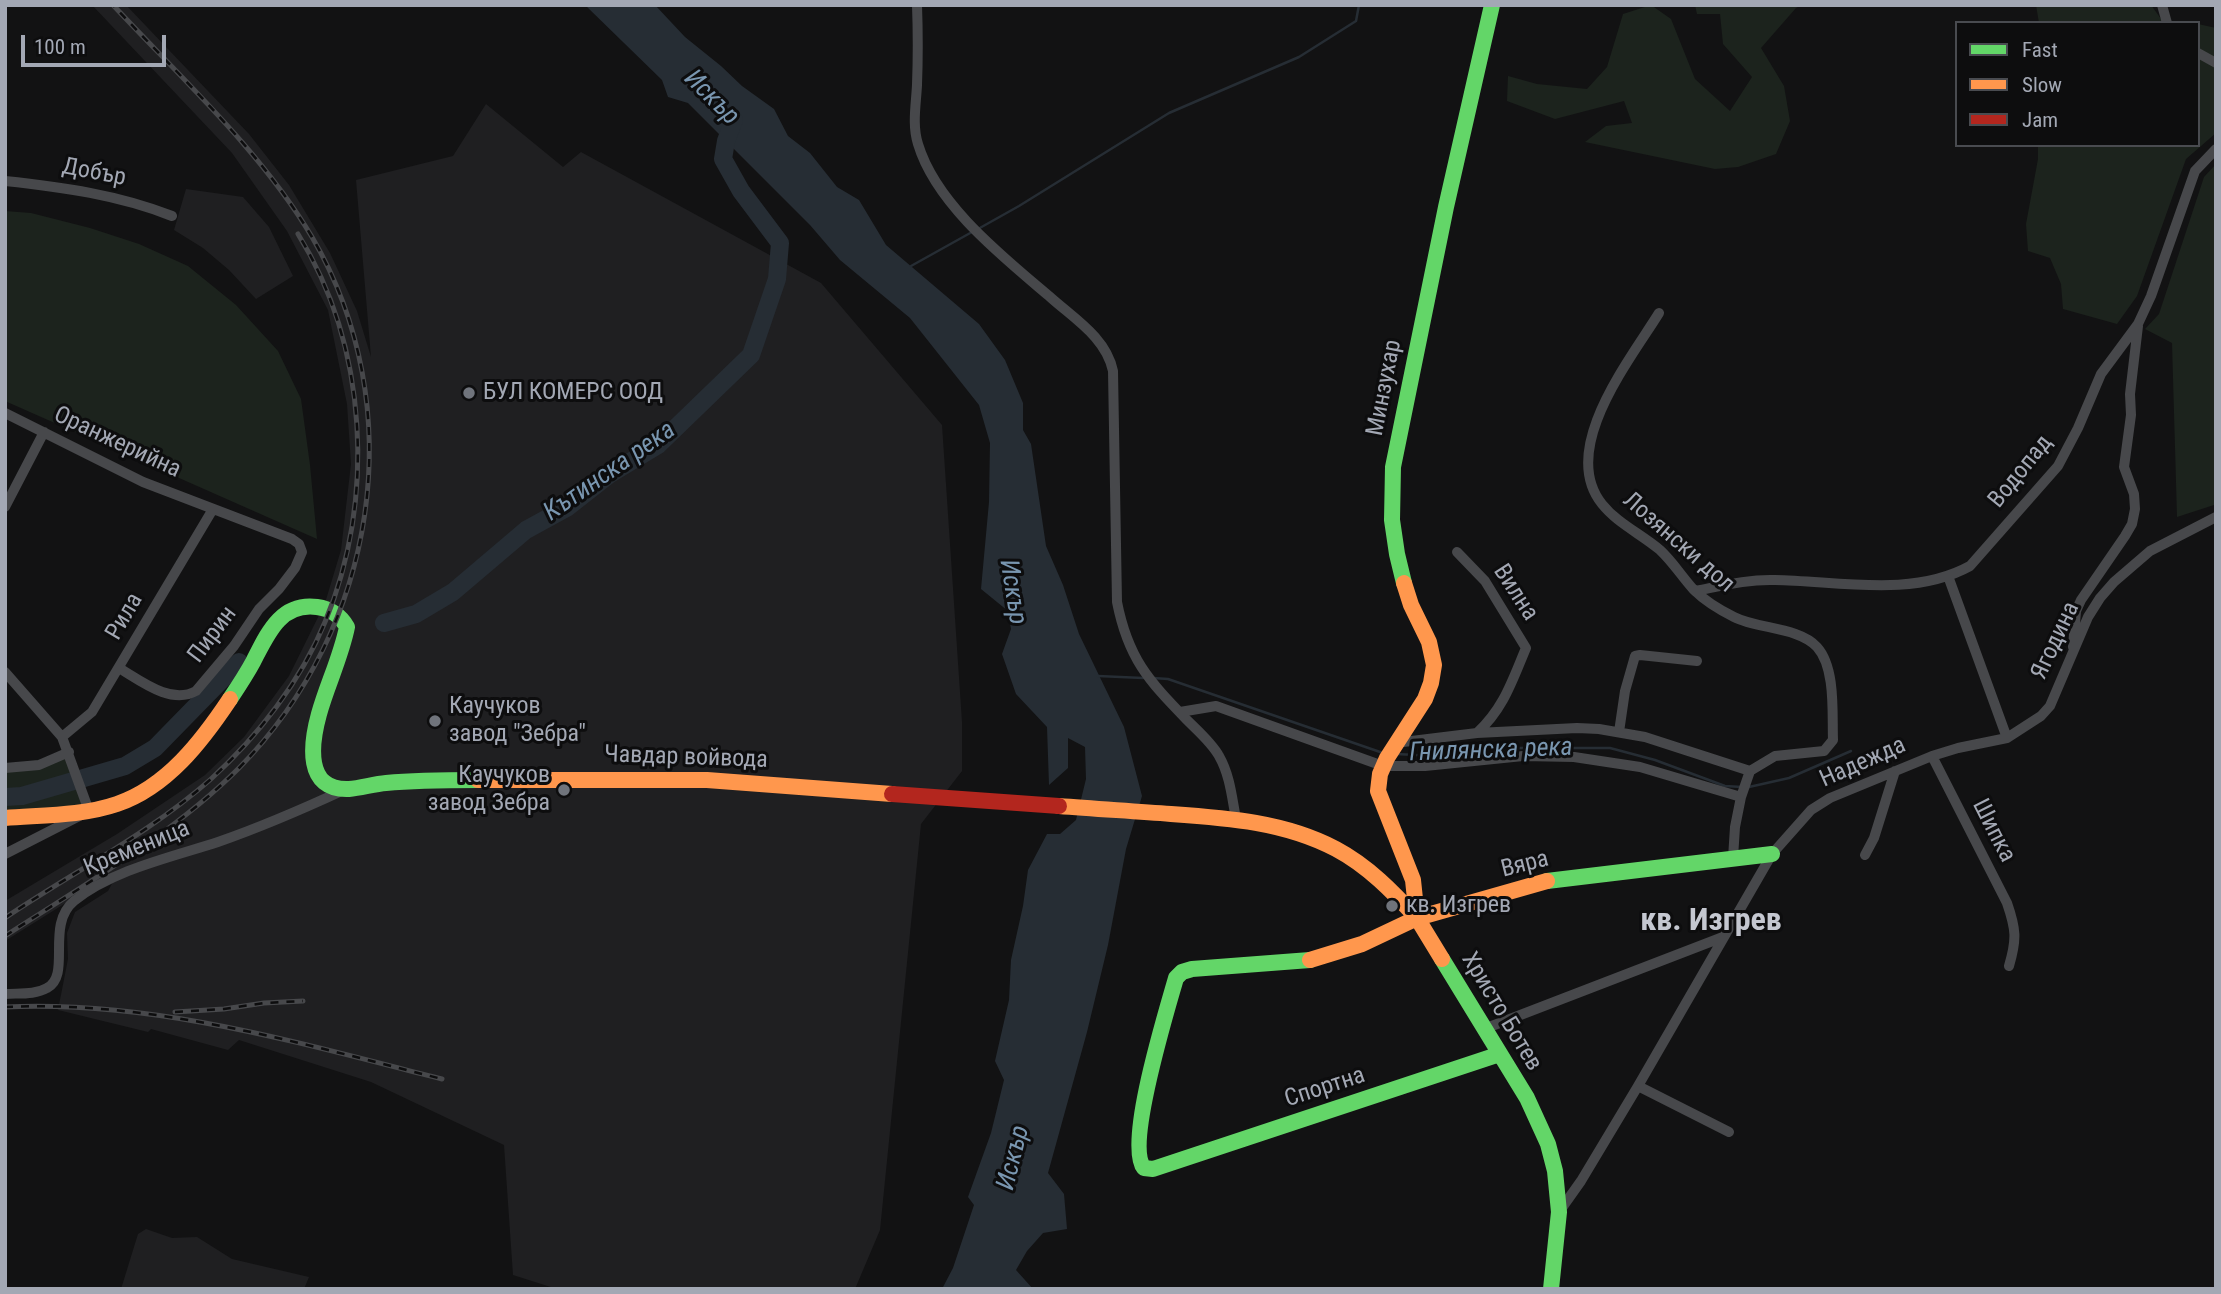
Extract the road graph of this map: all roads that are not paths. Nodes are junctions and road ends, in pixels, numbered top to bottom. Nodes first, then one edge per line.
1 (916, 5) edge
2 (1492, 5) edge
3 (2200, 54) edge
4 (2216, 63) edge
5 (2216, 149) edge
6 (5, 181) edge
7 (172, 216) dead end
8 (1659, 313) dead end
9 (2138, 324) junction
10 (5, 413) edge
11 (44, 432) junction
12 (5, 507) edge
13 (213, 509) junction
14 (2216, 517) edge
15 (292, 539) joint
16 (1457, 552) dead end
17 (1948, 576) junction
18 (1695, 591) junction
19 (1697, 660) dead end
20 (2071, 661) junction
21 (119, 668) junction
22 (5, 672) edge
23 (1180, 712) junction
24 (2041, 716) joint
25 (1619, 732) junction
26 (1477, 733) junction
27 (62, 737) junction
28 (2007, 738) junction
29 (69, 752) junction
30 (1389, 754) junction
31 (1933, 756) junction
32 (5, 768) edge
33 (1895, 771) junction
34 (1748, 775) junction
35 (346, 789) junction
36 (1742, 794) junction
37 (89, 811) junction
38 (5, 818) edge
39 (1236, 819) junction
40 (5, 854) edge
41 (1772, 854) junction
42 (1865, 855) dead end
43 (1733, 858) junction
44 (1417, 918) junction
45 (1723, 937) junction
46 (2009, 966) dead end
47 (5, 993) edge
48 (1484, 1029) junction
49 (1500, 1054) junction
50 (1638, 1086) junction
51 (1729, 1132) dead end
52 (1163, 1165) joint
53 (1559, 1212) junction
54 (1551, 1289) edge

1 - 23 street
2 - 30 street, Минзухар
3 - 4 street
5 - 9 street, Водопад
6 - 7 street, Добър
8 - 18 street, Лозянски дол
9 - 17 street, Водопад
9 - 20 street
10 - 11 street, Оранжерийна
11 - 12 street
11 - 13 street, Оранжерийна
13 - 15 street, Оранжерийна
13 - 21 street, Рила
14 - 20 street, Ягодина
15 - 21 street, Пирин
16 - 26 street, Вилна
17 - 18 street, Водопад
17 - 28 street
18 - 34 street, Лозянски дол
19 - 25 street
20 - 24 street, Ягодина
21 - 27 street, Рила
22 - 27 street
23 - 30 street
23 - 39 street
24 - 28 street, Надежда
25 - 26 street
25 - 34 street
26 - 30 street
27 - 29 street
28 - 31 street, Надежда
29 - 32 street
29 - 37 street
30 - 36 street
30 - 44 street, Христо Ботев
31 - 33 street, Надежда
31 - 46 street, Шипка
33 - 41 street, Надежда
33 - 42 street
34 - 36 street
35 - 37 street
35 - 39 street, Чавдар войвода
35 - 47 street, Кременица
36 - 43 street
37 - 38 street
37 - 40 street
39 - 44 street
41 - 43 street, Вяра
41 - 45 street, Надежда
43 - 44 street, Вяра
44 - 48 street, Христо Ботев
44 - 52 street, Вяра
45 - 48 street
45 - 50 street, Надежда
48 - 49 street, Христо Ботев
49 - 52 street, Спортна
49 - 53 street, Христо Ботев
50 - 51 street
50 - 53 street, Надежда
53 - 54 street, Христо Ботев

